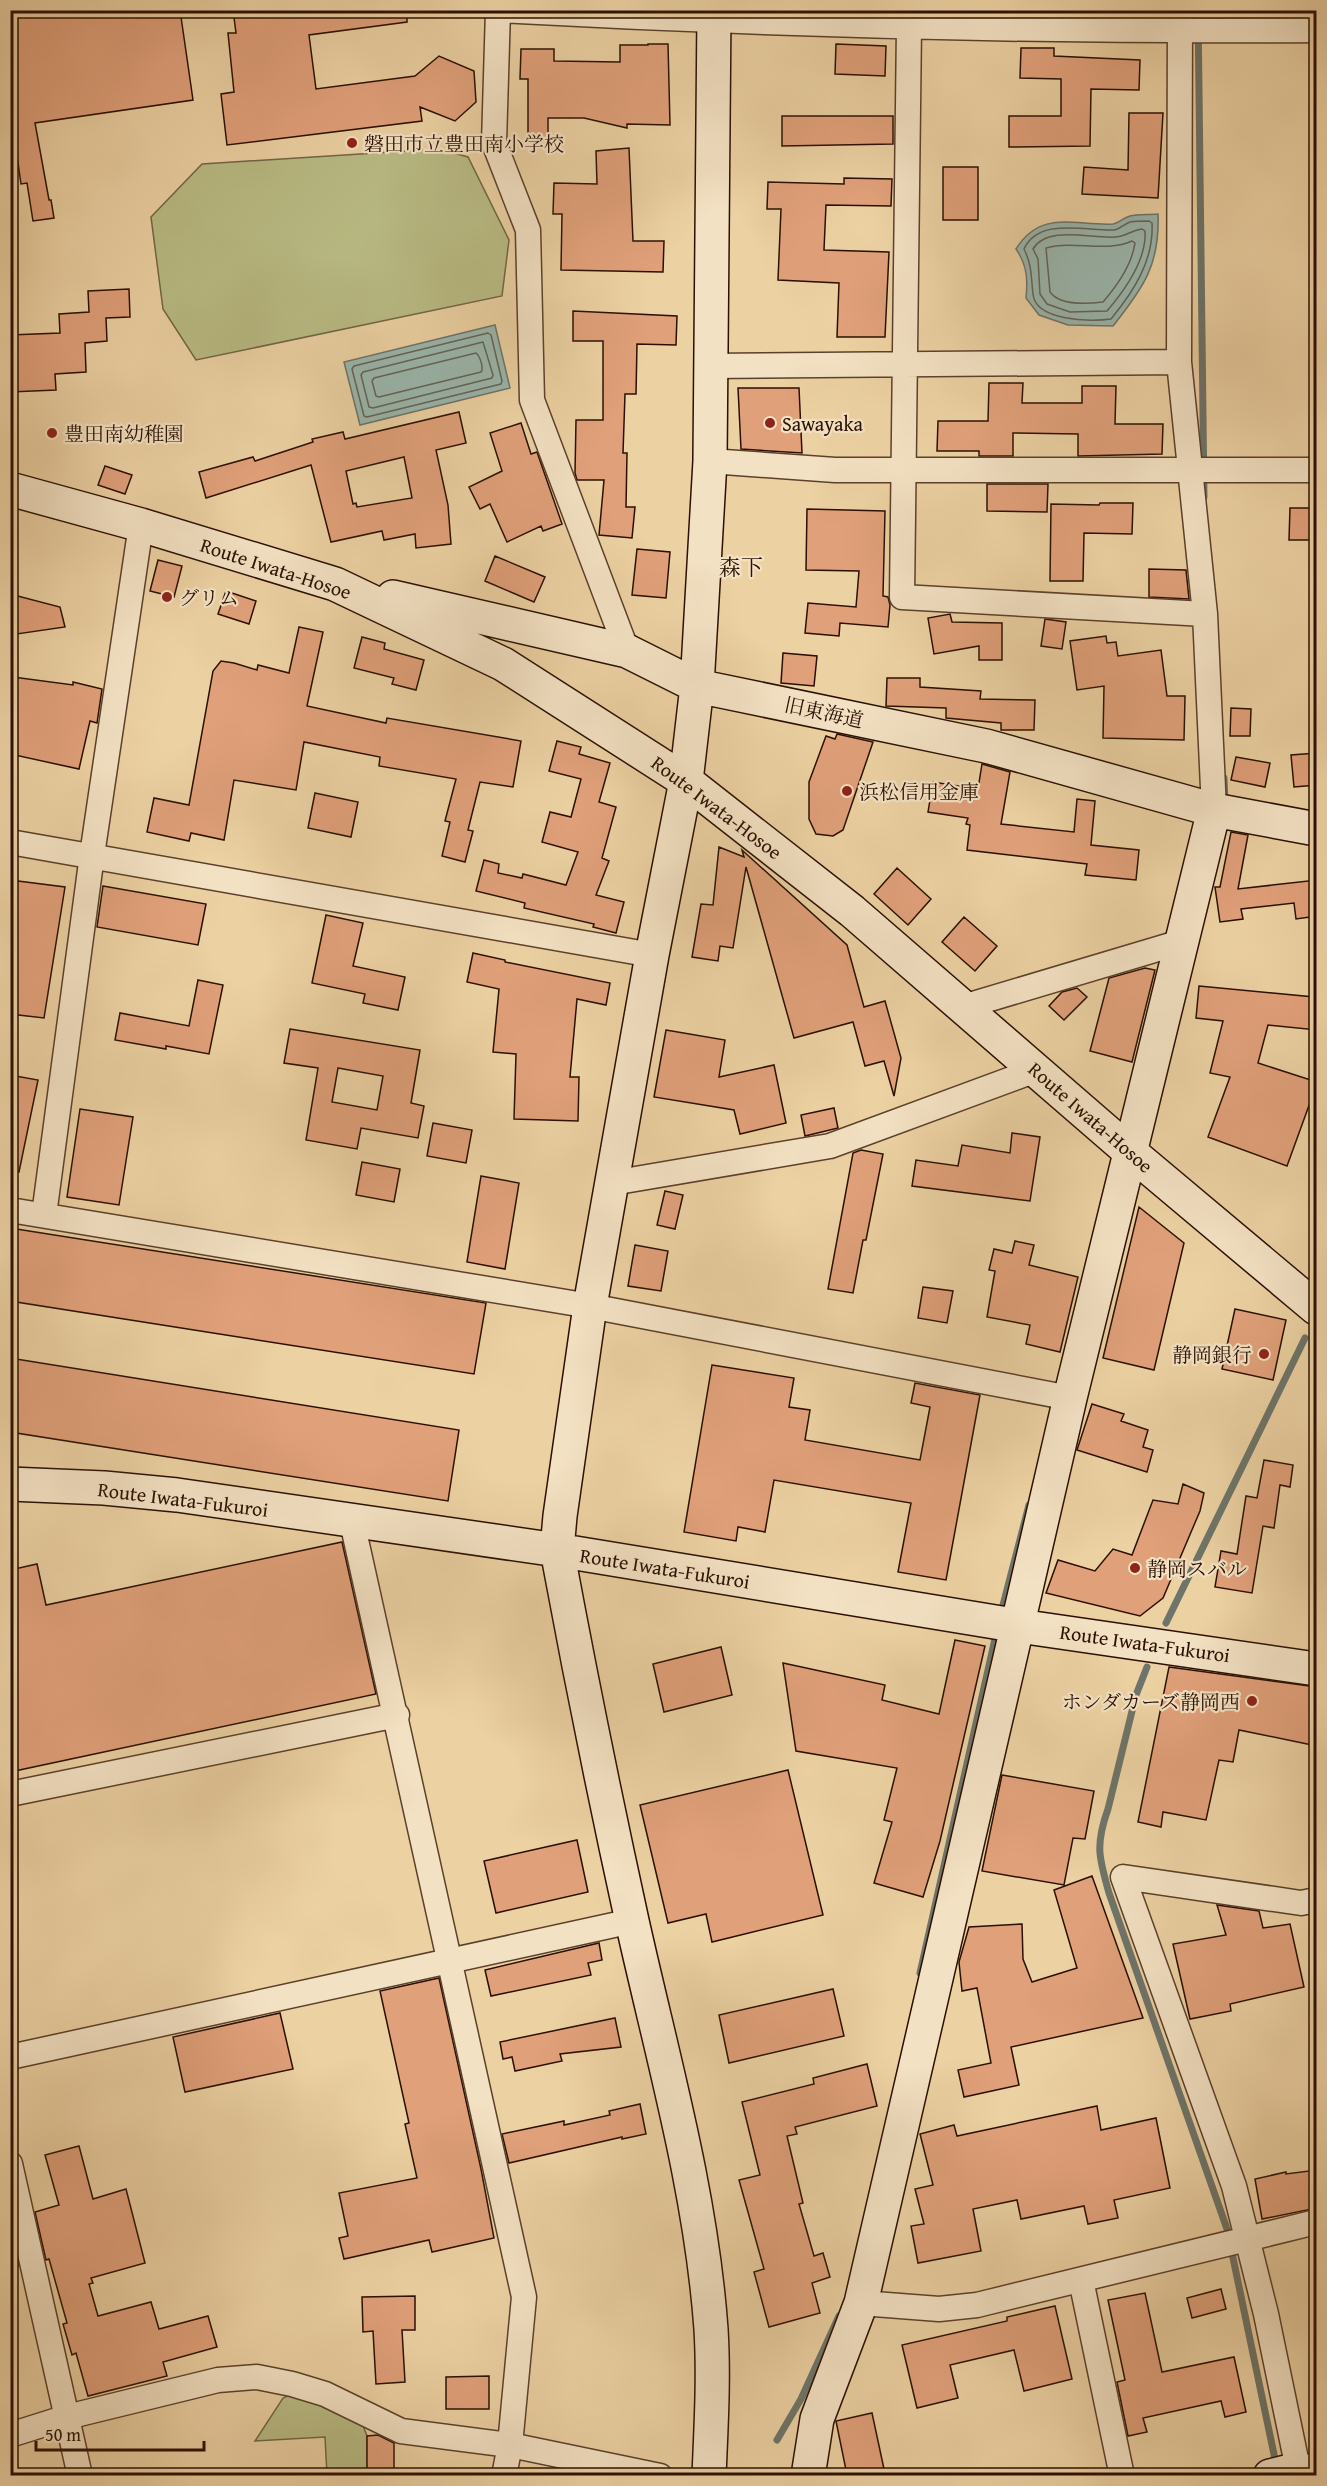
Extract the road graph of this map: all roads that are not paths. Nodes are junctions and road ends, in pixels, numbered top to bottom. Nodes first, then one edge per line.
1 (499, 10) edge
2 (714, 16) edge
3 (1180, 21) edge
4 (909, 26) junction
5 (1317, 30) edge
6 (1179, 362) junction
7 (905, 365) junction
8 (710, 366) junction
9 (710, 461) junction
10 (1189, 469) junction
11 (904, 470) junction
12 (1317, 470) edge
13 (10, 489) edge
14 (141, 525) junction
15 (335, 584) junction
16 (1205, 614) junction
17 (627, 651) junction
18 (697, 686) junction
19 (687, 781) junction
20 (1214, 810) junction
21 (1317, 829) edge
22 (10, 842) edge
23 (92, 855) junction
24 (1181, 942) junction
25 (652, 955) junction
26 (963, 1007) junction
27 (1036, 1070) junction
28 (1129, 1151) junction
29 (612, 1183) junction
30 (10, 1210) edge
31 (44, 1215) junction
32 (590, 1306) junction
33 (1317, 1308) edge
34 (1070, 1398) junction
35 (10, 1484) edge
36 (352, 1522) junction
37 (557, 1550) junction
38 (1019, 1626) junction
39 (1317, 1669) edge
40 (397, 1715) junction
41 (10, 1794) edge
42 (1317, 1900) edge
43 (632, 1921) junction
44 (449, 1959) junction
45 (10, 2057) edge
46 (10, 2164) edge
47 (1317, 2222) edge
48 (1248, 2238) junction
49 (1081, 2280) junction
50 (861, 2303) junction
51 (67, 2417) junction
52 (10, 2435) edge
53 (510, 2445) junction
54 (1296, 2471) edge
55 (80, 2475) edge
56 (504, 2475) edge
57 (660, 2475) edge
58 (708, 2475) edge
59 (808, 2475) edge
60 (1122, 2475) edge

1 - 2 street
1 - 17 street
2 - 4 street
2 - 8 street
3 - 4 street
3 - 5 street
3 - 6 street
4 - 7 street
6 - 7 street
6 - 10 street
7 - 8 street
7 - 11 street
8 - 9 street
9 - 11 street
9 - 18 street
10 - 11 street
10 - 12 street
10 - 16 street
11 - 16 street
13 - 14 street, Route Iwata-Hosoe
14 - 15 street, Route Iwata-Hosoe
14 - 23 street
15 - 17 street, 旧東海道
15 - 19 street, Route Iwata-Hosoe
16 - 20 street
17 - 18 street, 旧東海道
18 - 19 street
18 - 20 street, 旧東海道
19 - 25 street
19 - 26 street, Route Iwata-Hosoe
20 - 21 street, 旧東海道
20 - 24 street
22 - 23 street
23 - 25 street
23 - 31 street
24 - 26 street
24 - 28 street
25 - 29 street
26 - 27 street, Route Iwata-Hosoe
27 - 28 street, Route Iwata-Hosoe
27 - 29 street
28 - 33 street, Route Iwata-Hosoe
28 - 34 street
29 - 32 street
30 - 31 street
31 - 32 street
32 - 34 street
32 - 37 street
34 - 38 street
35 - 36 street, Route Iwata-Fukuroi
36 - 37 street, Route Iwata-Fukuroi
36 - 40 street
37 - 38 street, Route Iwata-Fukuroi
37 - 43 street
38 - 39 street, Route Iwata-Fukuroi
38 - 50 street
40 - 41 street
40 - 44 street
42 - 48 street
43 - 44 street
43 - 58 street
44 - 45 street
44 - 53 street
46 - 51 street
47 - 48 street
48 - 49 street
48 - 54 street
49 - 50 street
49 - 60 street
50 - 59 street
51 - 52 street
51 - 53 street
51 - 55 street
53 - 56 street
53 - 57 street

